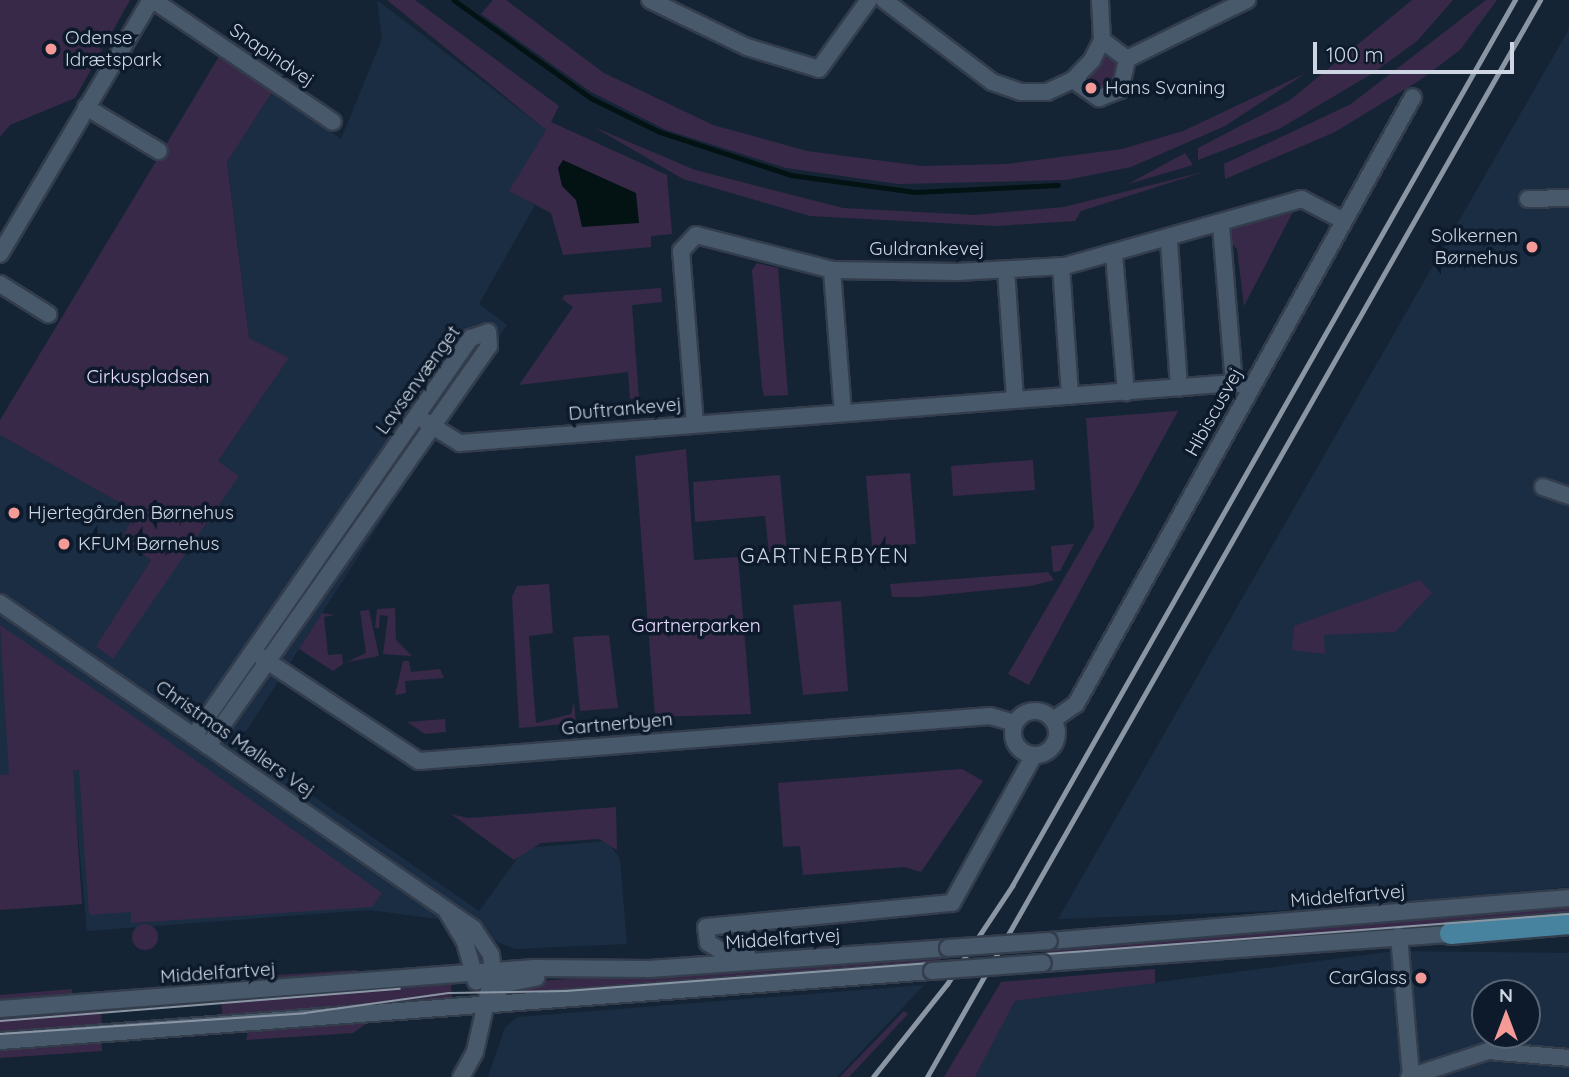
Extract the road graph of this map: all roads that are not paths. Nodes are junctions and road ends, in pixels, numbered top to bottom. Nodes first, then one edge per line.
1 (152, 0) edge
2 (650, 0) edge
3 (869, 0) edge
4 (884, 0) edge
5 (1100, 0) edge
6 (1247, 0) edge
7 (1102, 40) junction
8 (1127, 59) junction
9 (1073, 80) junction
10 (1413, 97) dead end
11 (86, 107) junction
12 (333, 122) dead end
13 (159, 150) dead end
14 (1569, 198) edge
15 (1528, 199) dead end
16 (1344, 221) junction
17 (1221, 226) junction
18 (1169, 241) junction
19 (0, 254) edge
20 (1114, 254) junction
21 (1061, 266) junction
22 (832, 270) junction
23 (1006, 270) junction
24 (0, 284) edge
25 (48, 314) dead end
26 (1234, 383) junction
27 (1252, 387) junction
28 (1179, 388) junction
29 (1126, 392) junction
30 (1070, 396) junction
31 (1015, 400) junction
32 (843, 412) junction
33 (417, 416) junction
34 (695, 424) junction
35 (433, 426) junction
36 (1543, 487) dead end
37 (1569, 496) edge
38 (335, 533) junction
39 (352, 544) junction
40 (0, 603) edge
41 (254, 652) junction
42 (270, 662) junction
43 (1053, 720) junction
44 (1014, 723) junction
45 (194, 736) junction
46 (208, 746) junction
47 (1034, 755) junction
48 (1569, 898) edge
49 (446, 910) junction
50 (1569, 922) edge
51 (1450, 933) junction
52 (1569, 933) edge
53 (1399, 936) junction
54 (708, 943) junction
55 (844, 956) junction
56 (672, 968) junction
57 (650, 969) junction
58 (493, 972) junction
59 (474, 974) junction
60 (484, 1008) junction
61 (0, 1009) edge
62 (0, 1041) edge
63 (1569, 1058) edge
64 (1410, 1076) edge
65 (461, 1077) edge

1 - 11 street
1 - 12 street, Snapindvej
2 - 3 street
4 - 9 street
5 - 7 street
6 - 8 street
7 - 8 street
7 - 9 street
8 - 9 street
10 - 16 street, Hibiscusvej
11 - 13 street
11 - 19 street
14 - 15 street
16 - 17 street, Guldrankevej
16 - 27 street, Hibiscusvej
17 - 18 street, Guldrankevej
17 - 26 street
18 - 20 street, Guldrankevej
18 - 28 street
20 - 21 street, Guldrankevej
20 - 29 street
21 - 23 street, Guldrankevej
21 - 30 street
22 - 23 street, Guldrankevej
22 - 32 street
22 - 34 street, Guldrankevej
23 - 31 street
24 - 25 street
26 - 27 street, Duftrankevej
26 - 28 street, Duftrankevej
27 - 43 street, Hibiscusvej
28 - 29 street, Duftrankevej
29 - 30 street, Duftrankevej
30 - 31 street, Duftrankevej
31 - 32 street, Duftrankevej
32 - 34 street, Duftrankevej
33 - 35 street, Duftrankevej
33 - 35 street, Lavsenvænget
33 - 38 street, Lavsenvænget
34 - 35 street, Duftrankevej
35 - 39 street, Lavsenvænget
36 - 37 street
38 - 39 street
38 - 41 street, Lavsenvænget
39 - 42 street, Lavsenvænget
40 - 45 street, Christmas Møllers Vej
41 - 42 street, Gartnerbyen
41 - 45 street, Lavsenvænget
42 - 44 street, Gartnerbyen
42 - 46 street, Lavsenvænget
43 - 44 street
43 - 47 street
44 - 47 street
45 - 46 street, Christmas Møllers Vej
46 - 49 street, Christmas Møllers Vej
47 - 54 street
48 - 55 street, Middelfartvej, bridge
49 - 58 street, Christmas Møllers Vej
49 - 59 street
50 - 51 main road
51 - 52 street
51 - 53 street
53 - 60 street, bridge
53 - 64 street
54 - 55 street
54 - 56 street
55 - 56 street, Middelfartvej
56 - 57 street, Middelfartvej
57 - 58 street, Middelfartvej
57 - 60 street
58 - 59 street, Middelfartvej
58 - 60 street
59 - 60 street
59 - 61 street, Middelfartvej
60 - 62 street
60 - 65 street
63 - 64 street

